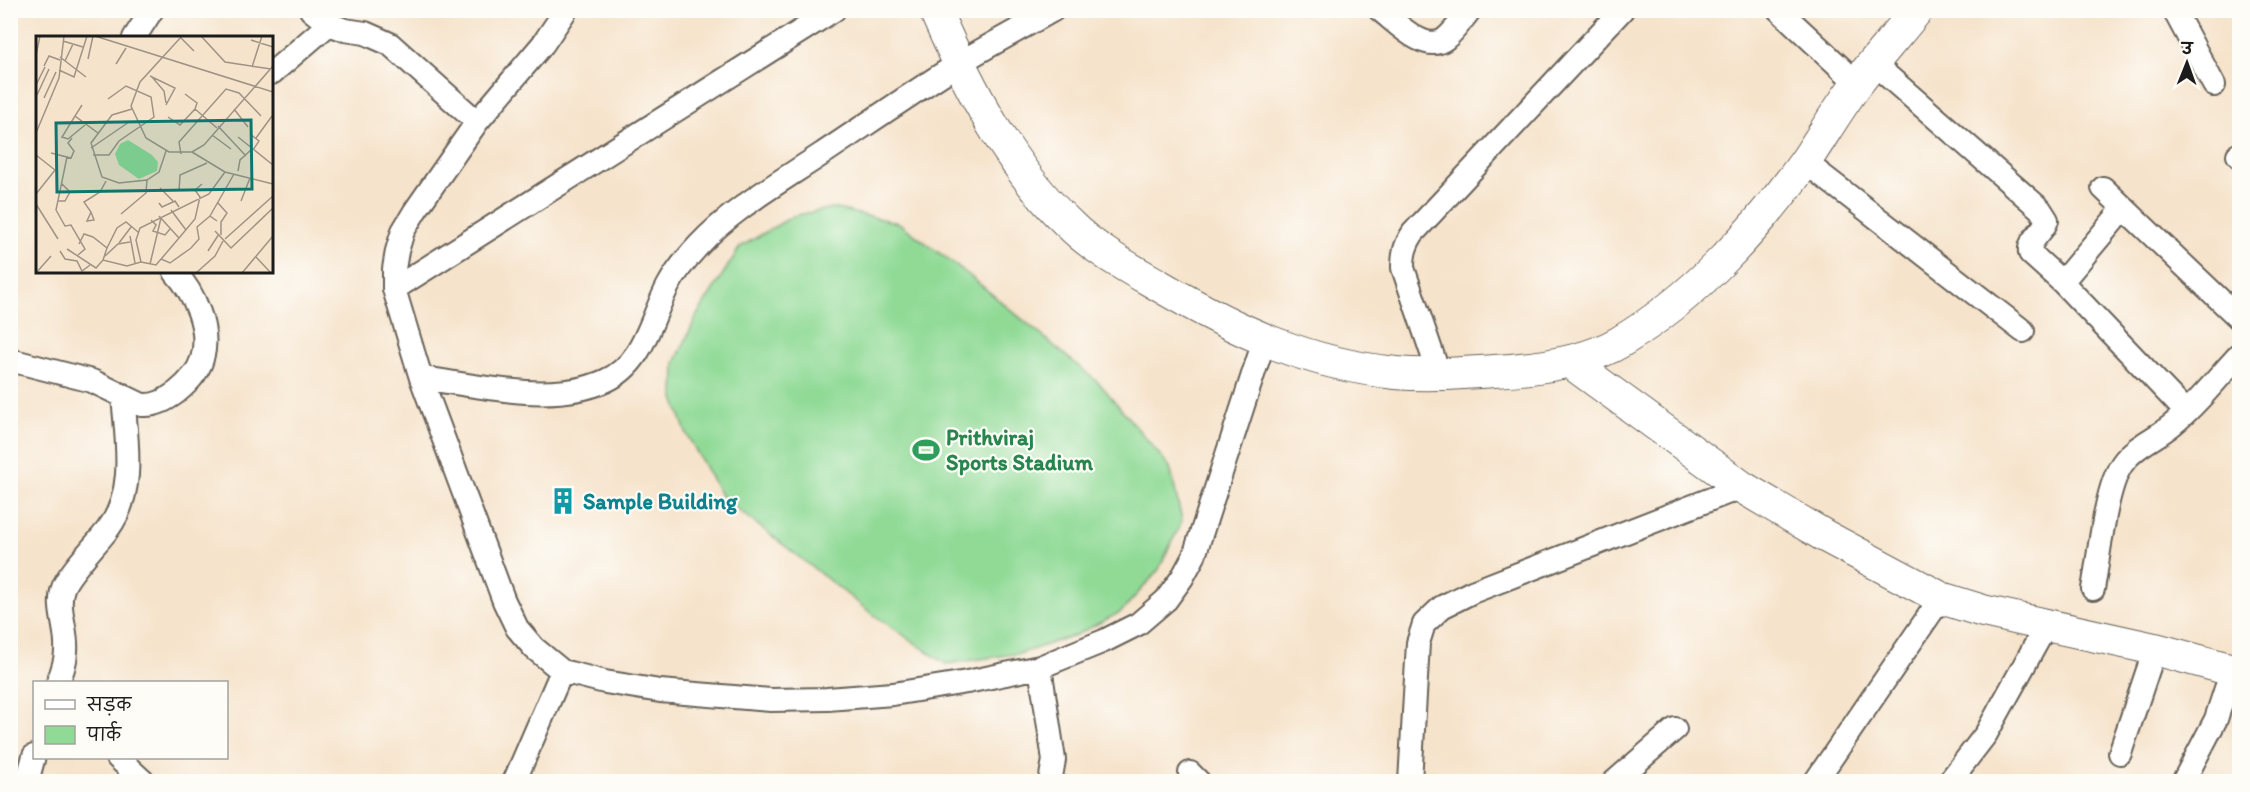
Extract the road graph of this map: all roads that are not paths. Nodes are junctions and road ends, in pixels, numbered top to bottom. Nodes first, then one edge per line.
1 (152, 10) edge
2 (311, 10) edge
3 (566, 10) edge
4 (834, 10) edge
5 (935, 10) edge
6 (1053, 10) edge
7 (1380, 10) edge
8 (1470, 10) edge
9 (1622, 10) edge
10 (1779, 10) edge
11 (1917, 10) edge
12 (2174, 10) edge
13 (329, 24) junction
14 (135, 36) edge
15 (958, 64) junction
16 (273, 72) edge
17 (1865, 73) junction
18 (2214, 85) dead end
19 (477, 122) junction
20 (1804, 162) junction
21 (2103, 188) dead end
22 (2124, 208) junction
23 (176, 273) edge
24 (2061, 282) junction
25 (394, 289) junction
26 (2240, 319) edge
27 (2023, 331) dead end
28 (1264, 340) junction
29 (2240, 354) edge
30 (10, 360) edge
31 (1570, 362) junction
32 (1439, 374) junction
33 (421, 378) junction
34 (123, 395) junction
35 (2186, 412) junction
36 (1742, 487) junction
37 (2093, 589) dead end
38 (1941, 598) junction
39 (2047, 624) junction
40 (2155, 649) junction
41 (1040, 667) junction
42 (562, 671) junction
43 (2236, 671) edge
44 (58, 681) edge
45 (1675, 729) dead end
46 (2120, 753) dead end
47 (33, 759) edge
48 (119, 759) edge
49 (27, 782) edge
50 (144, 782) edge
51 (514, 782) edge
52 (1050, 782) edge
53 (1410, 782) edge
54 (1614, 782) edge
55 (1815, 782) edge
56 (1949, 782) edge
57 (2183, 782) edge

1 - 14 street
2 - 13 street
3 - 19 street
4 - 25 street
5 - 15 street
6 - 15 street
7 - 8 street
9 - 32 street
10 - 17 street
11 - 17 street
12 - 18 street
13 - 16 street
13 - 19 street
15 - 28 street
15 - 33 street
17 - 20 street
17 - 24 street
19 - 25 street
20 - 27 street
20 - 31 street
21 - 22 street
22 - 24 street
22 - 26 street
23 - 34 street
24 - 35 street
25 - 33 street
28 - 32 street
28 - 41 street
29 - 35 street
30 - 34 street
31 - 32 street
31 - 36 street
33 - 42 street
34 - 44 street
35 - 37 street
36 - 38 street
36 - 53 street
38 - 39 street
38 - 55 street
39 - 40 street
39 - 56 street
40 - 43 street
40 - 46 street
41 - 42 street
41 - 52 street
42 - 51 street
43 - 57 street
45 - 54 street
47 - 49 street
48 - 50 street

